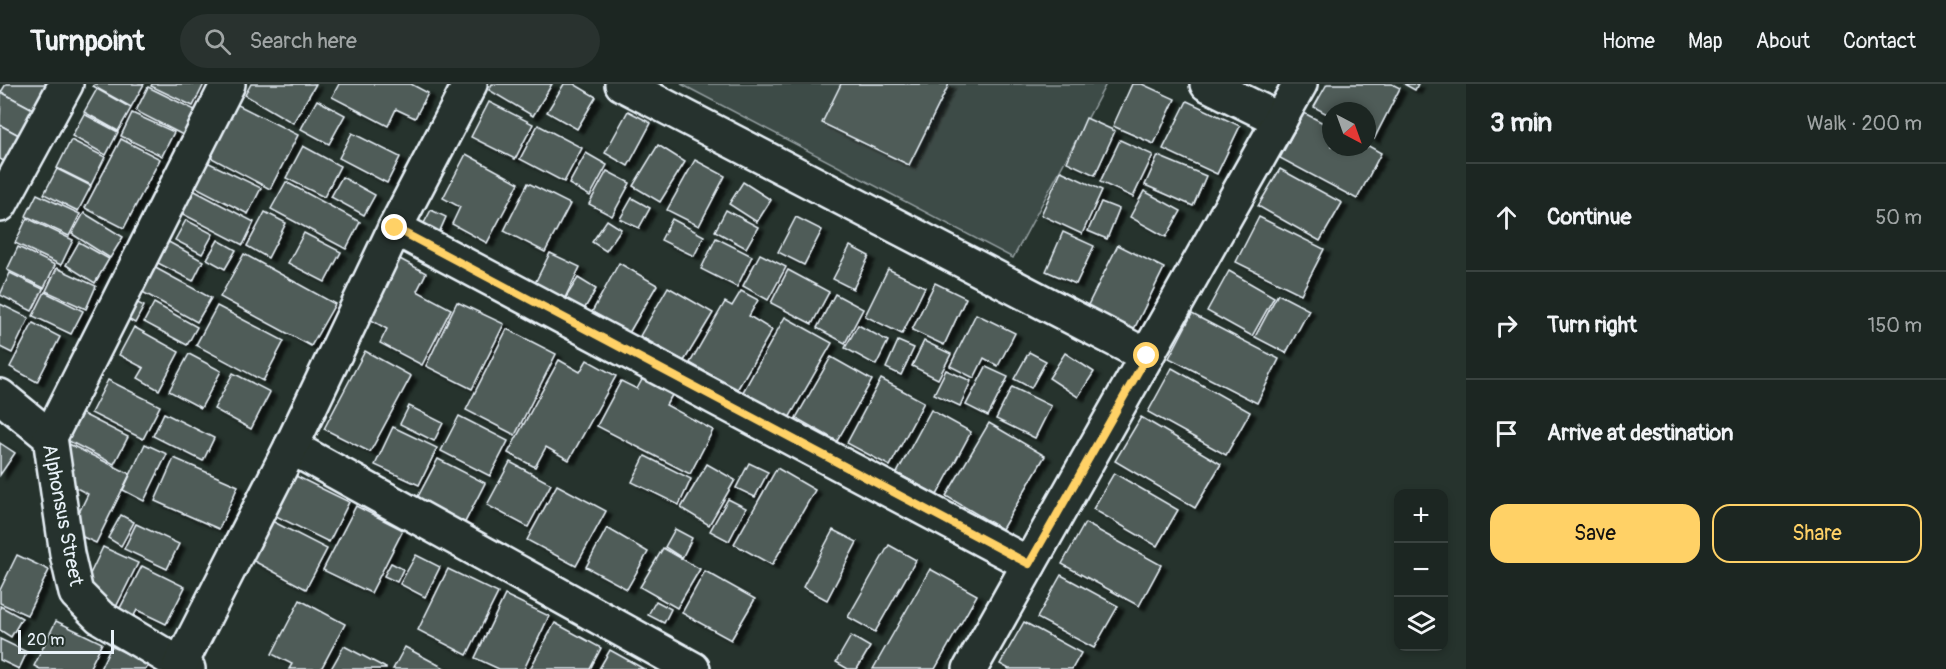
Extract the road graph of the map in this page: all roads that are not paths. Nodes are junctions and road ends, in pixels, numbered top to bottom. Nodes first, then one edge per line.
1 (66, 84) edge
2 (228, 84) edge
3 (470, 84) edge
4 (622, 84) edge
5 (1207, 84) edge
6 (1300, 84) edge
7 (1280, 120) junction
8 (0, 205) edge
9 (395, 228) junction
10 (1147, 356) junction
11 (0, 396) edge
12 (50, 437) junction
13 (291, 447) junction
14 (1029, 564) junction
15 (184, 667) edge
16 (693, 669) edge
17 (970, 669) edge

1 - 8 street
2 - 12 street
3 - 9 street
4 - 10 street
5 - 7 street
6 - 7 street
7 - 10 street
9 - 13 street
9 - 14 street
10 - 14 street
11 - 12 street, Alphonsus Street
12 - 15 street, Alphonsus Street
13 - 15 street
13 - 16 street
14 - 17 street

